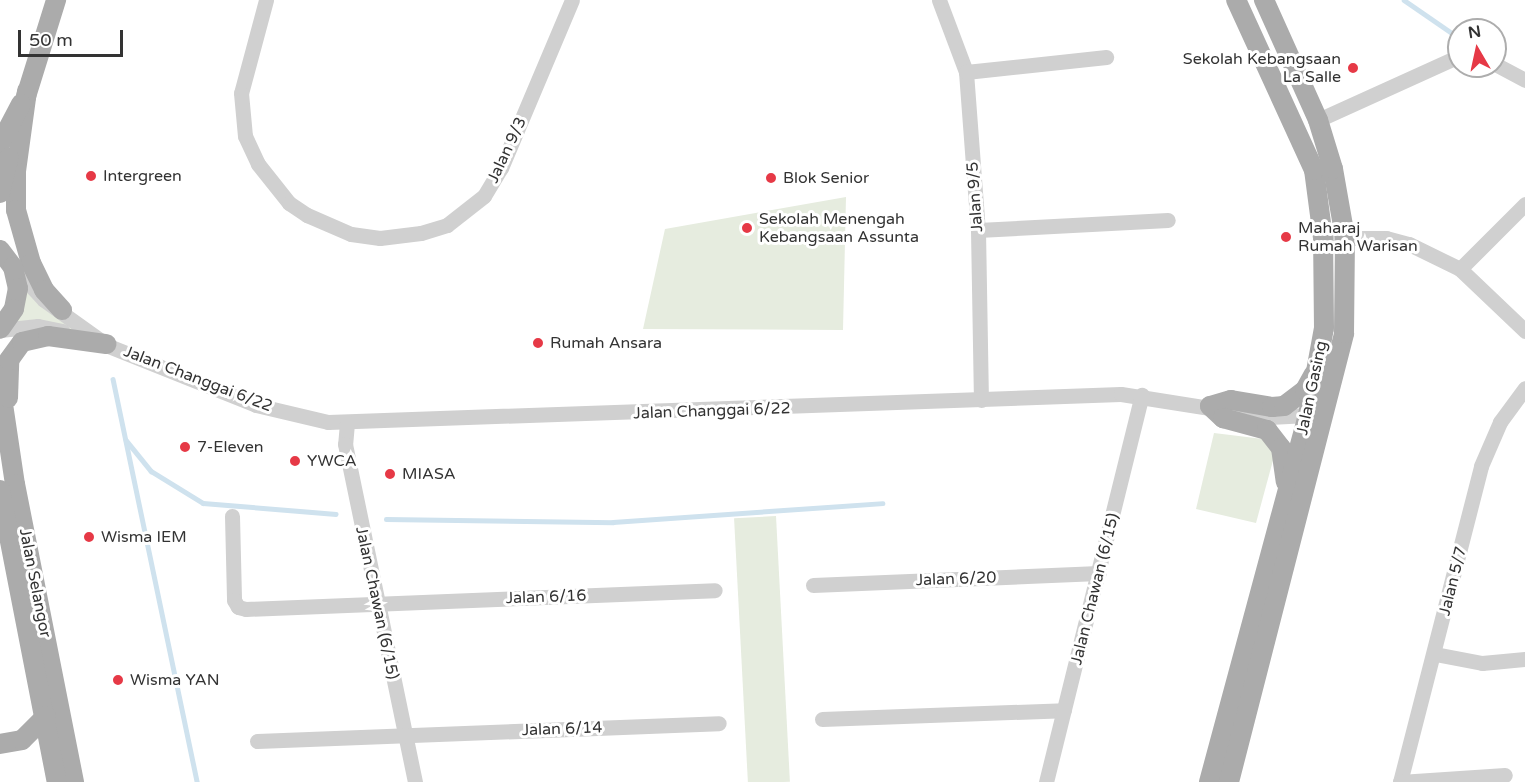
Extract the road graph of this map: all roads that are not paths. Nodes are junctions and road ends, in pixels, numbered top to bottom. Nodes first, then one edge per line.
1 (56, 0) edge
2 (266, 0) edge
3 (572, 0) edge
4 (939, 0) edge
5 (1236, 0) edge
6 (1264, 0) edge
7 (1106, 57) dead end
8 (1447, 61) edge
9 (1507, 70) edge
10 (966, 72) junction
11 (1525, 80) edge
12 (27, 90) junction
13 (1318, 120) junction
14 (0, 144) edge
15 (0, 193) edge
16 (1525, 204) edge
17 (1168, 220) dead end
18 (978, 230) junction
19 (1345, 237) junction
20 (1323, 238) junction
21 (5, 254) edge
22 (1460, 269) junction
23 (62, 310) junction
24 (0, 329) edge
25 (1525, 332) edge
26 (106, 344) junction
27 (1320, 363) junction
28 (0, 384) edge
29 (1525, 388) edge
30 (1143, 395) junction
31 (981, 400) junction
32 (1327, 403) junction
33 (1210, 406) junction
34 (1308, 415) junction
35 (347, 423) junction
36 (7, 431) junction
37 (0, 490) edge
38 (1287, 491) junction
39 (232, 516) dead end
40 (1099, 573) junction
41 (813, 585) dead end
42 (715, 590) dead end
43 (377, 604) junction
44 (1435, 654) junction
45 (1525, 659) edge
46 (1064, 710) junction
47 (46, 716) junction
48 (822, 719) dead end
49 (719, 723) dead end
50 (405, 735) junction
51 (257, 741) dead end
52 (0, 744) edge
53 (1505, 775) dead end
54 (57, 782) edge
55 (74, 782) edge
56 (415, 782) edge
57 (1046, 782) edge
58 (1209, 782) edge
59 (1229, 782) edge
60 (1400, 782) edge

1 - 12 main road
2 - 3 street, Jalan 9/3
4 - 10 street, Jalan 9/5
5 - 20 main road, Jalan Gasing
6 - 13 main road, Jalan Gasing
7 - 10 street
8 - 13 street
9 - 11 street
10 - 18 street, Jalan 9/5
12 - 14 main road
12 - 15 main road
12 - 23 main road
13 - 19 main road, Jalan Gasing
16 - 22 street
17 - 18 street
18 - 31 street, Jalan 9/5
19 - 20 street
19 - 22 street
19 - 32 main road, Jalan Gasing
20 - 27 main road, Jalan Gasing
21 - 23 street, Jalan Changgai 6/22
21 - 24 main road
22 - 25 street
23 - 26 street, Jalan Changgai 6/22
24 - 26 street, Jalan Changgai 6/22
26 - 35 street, Jalan Changgai 6/22
26 - 36 main road
27 - 33 main road
27 - 34 main road, Jalan Gasing
28 - 36 main road, Jalan Selangor
29 - 44 street, Jalan 5/7
30 - 31 street, Jalan Changgai 6/22
30 - 33 street, Jalan Changgai 6/22
30 - 40 street, Jalan Chawan (6/15)
31 - 35 street, Jalan Changgai 6/22
32 - 34 street, Jalan Changgai 6/22
32 - 59 main road, Jalan Gasing
33 - 34 street, Jalan Changgai 6/22
33 - 38 main road
34 - 38 main road, Jalan Gasing
35 - 43 street, Jalan Chawan (6/15)
36 - 55 main road, Jalan Selangor
37 - 47 main road, Jalan Selangor
38 - 58 main road, Jalan Gasing
39 - 43 street, Jalan 6/16
40 - 41 street, Jalan 6/20
40 - 46 street, Jalan Chawan (6/15)
42 - 43 street, Jalan 6/16
43 - 50 street, Jalan Chawan (6/15)
44 - 45 street
44 - 60 street, Jalan 5/7
46 - 48 street
46 - 57 street, Jalan Chawan (6/15)
47 - 52 main road
47 - 54 main road, Jalan Selangor
49 - 50 street, Jalan 6/14
50 - 51 street, Jalan 6/14
50 - 56 street, Jalan Chawan (6/15)
53 - 60 street

